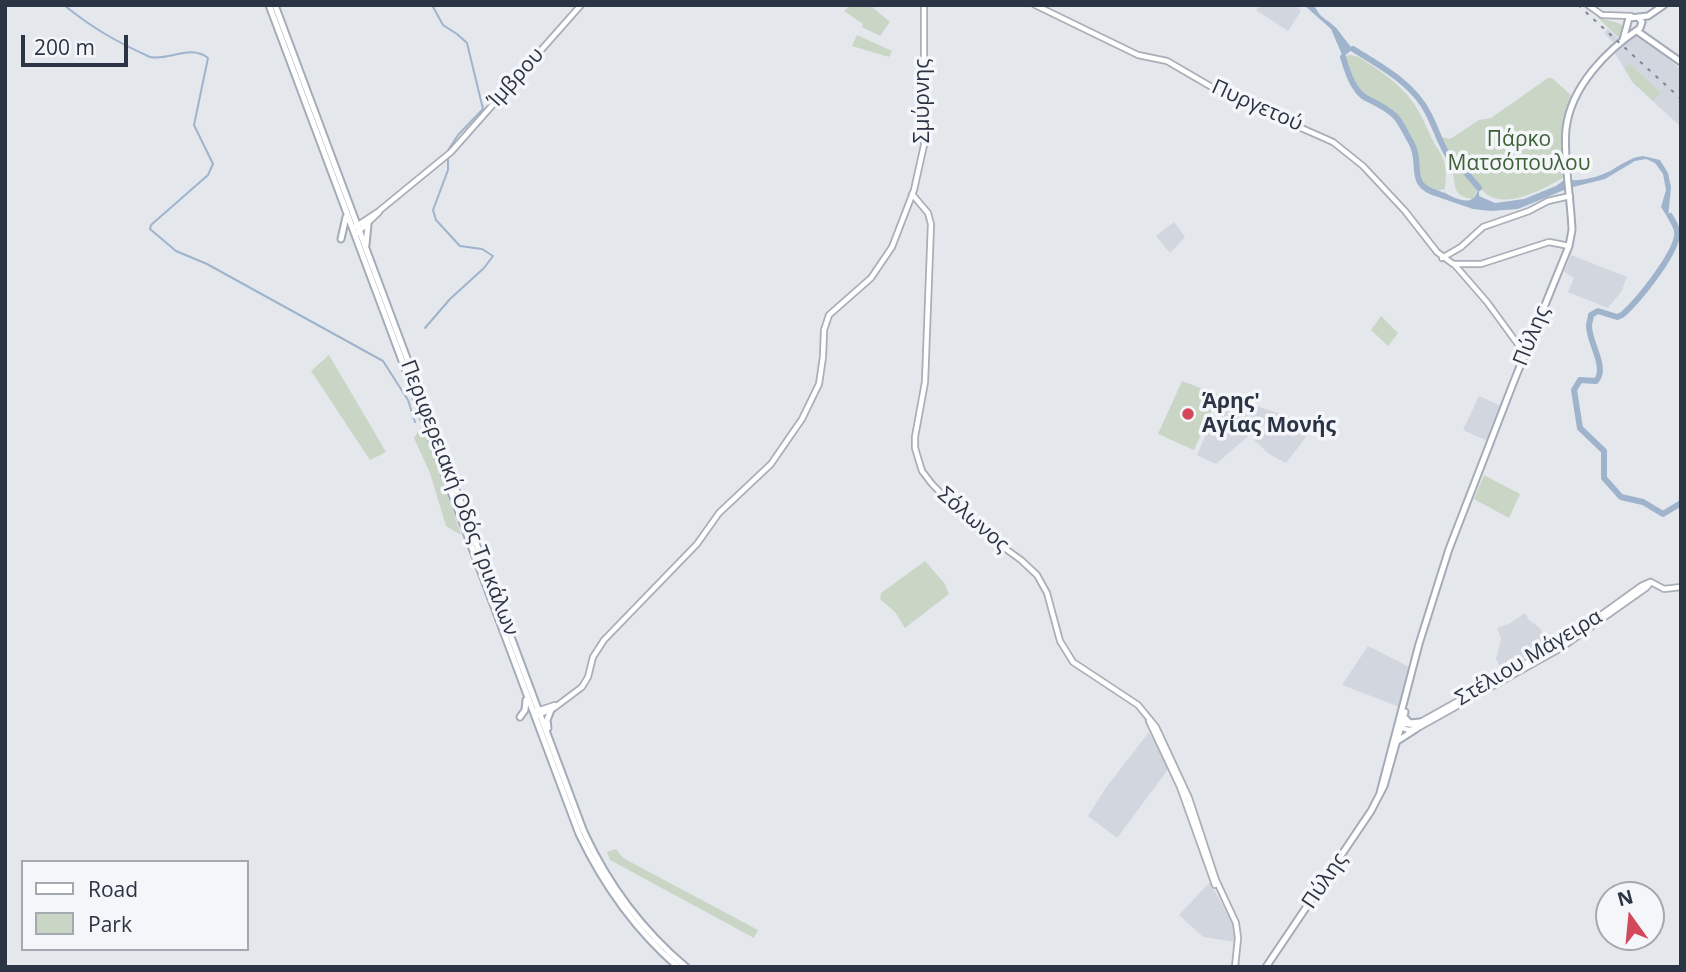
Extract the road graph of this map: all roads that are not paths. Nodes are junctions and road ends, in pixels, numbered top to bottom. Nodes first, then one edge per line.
1 (269, 5) edge
2 (275, 5) edge
3 (581, 5) edge
4 (924, 5) edge
5 (1035, 5) edge
6 (1588, 5) edge
7 (1664, 5) edge
8 (1611, 16) junction
9 (1635, 17) junction
10 (1642, 23) junction
11 (1627, 26) junction
12 (1636, 31) junction
13 (1622, 41) junction
14 (1681, 54) edge
15 (1681, 62) edge
16 (912, 194) junction
17 (1570, 196) junction
18 (379, 211) junction
19 (347, 214) junction
20 (368, 224) junction
21 (359, 228) junction
22 (353, 233) junction
23 (341, 239) dead end
24 (1569, 246) junction
25 (366, 248) junction
26 (1442, 258) junction
27 (1453, 264) junction
28 (1525, 354) junction
29 (1651, 582) junction
30 (1681, 587) edge
31 (1425, 631) junction
32 (524, 690) junction
33 (554, 707) junction
34 (536, 713) junction
35 (1405, 713) junction
36 (520, 718) dead end
37 (1420, 722) junction
38 (1400, 725) junction
39 (1416, 729) junction
40 (548, 734) junction
41 (1397, 743) junction
42 (1380, 793) junction
43 (678, 967) edge
44 (686, 967) edge
45 (1235, 967) edge
46 (1266, 967) edge

1 - 19 main road, Περιφερειακή Οδός Τρικάλων
2 - 21 main road, Περιφερειακή Οδός Τρικάλων
3 - 18 street, Ίμβρου
4 - 16 street, Σμύρνης
5 - 26 street, Πυργετού
6 - 8 street
7 - 9 main road
8 - 9 street
8 - 11 street
9 - 10 main road
9 - 11 main road
10 - 12 main road
10 - 14 main road
11 - 12 main road
11 - 13 main road
12 - 13 main road, Πύλης
12 - 15 main road
13 - 17 main road, Πύλης
16 - 33 street, Σμύρνης
16 - 45 street, Σόλωνος
17 - 24 main road, Πύλης
17 - 26 street
18 - 20 street
18 - 21 street
19 - 22 main road, Περιφερειακή Οδός Τρικάλων
19 - 23 main road
20 - 21 street
20 - 25 main road
21 - 22 street
21 - 25 main road, Περιφερειακή Οδός Τρικάλων
22 - 32 main road, Περιφερειακή Οδός Τρικάλων
24 - 27 street
24 - 28 main road, Πύλης
25 - 34 main road, Περιφερειακή Οδός Τρικάλων
26 - 27 street
27 - 28 street
28 - 31 main road, Πύλης
29 - 30 street
29 - 37 street, Στέλιου Μάγειρα
29 - 39 street, Στέλιου Μάγειρα
31 - 35 main road, Πύλης
31 - 38 main road, Πύλης
32 - 34 main road, Περιφερειακή Οδός Τρικάλων
32 - 36 main road
33 - 34 street, Σμύρνης
33 - 40 main road
34 - 40 main road, Περιφερειακή Οδός Τρικάλων
34 - 43 main road, Περιφερειακή Οδός Τρικάλων
35 - 37 main road
35 - 38 main road, Πύλης
37 - 38 street
38 - 39 street
38 - 41 main road, Πύλης
38 - 42 main road, Πύλης
39 - 41 main road
40 - 44 main road, Περιφερειακή Οδός Τρικάλων
41 - 42 main road, Πύλης
42 - 46 main road, Πύλης

